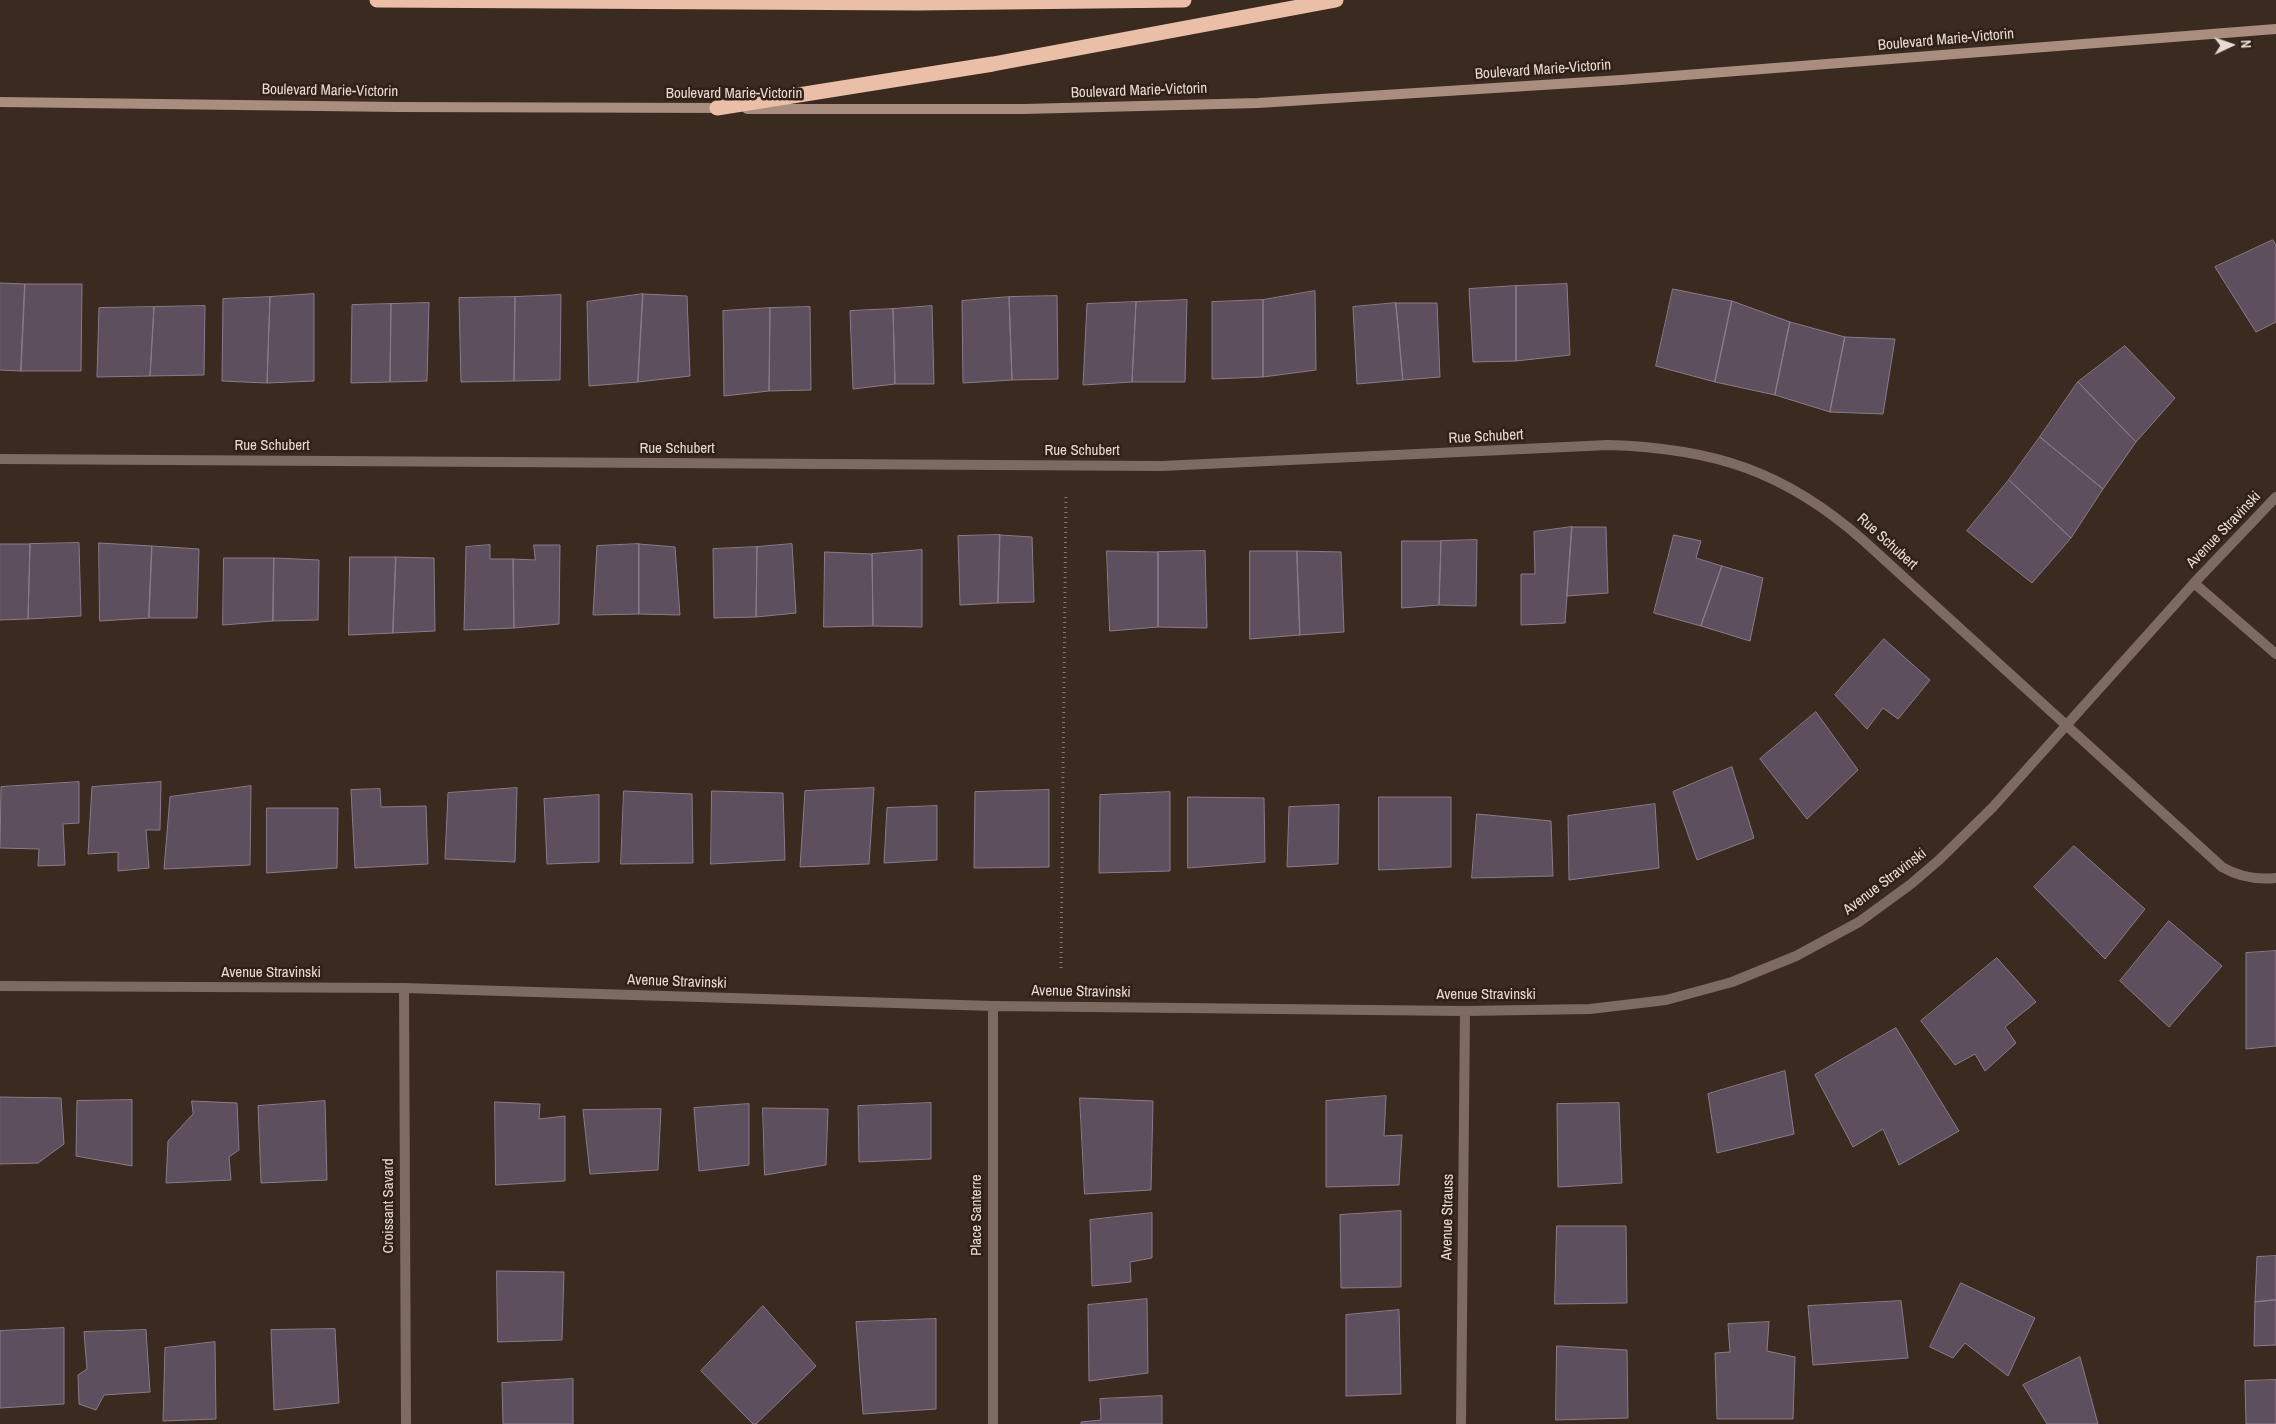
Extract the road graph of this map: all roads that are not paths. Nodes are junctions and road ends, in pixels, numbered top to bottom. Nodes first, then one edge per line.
1 (377, 0) edge
2 (1184, 0) edge
3 (1336, 0) edge
4 (2276, 29) edge
5 (0, 102) edge
6 (717, 108) junction
7 (0, 459) edge
8 (2276, 497) edge
9 (2194, 583) junction
10 (2276, 654) edge
11 (2067, 726) junction
12 (2276, 878) edge
13 (0, 986) edge
14 (404, 988) junction
15 (993, 1006) junction
16 (1466, 1011) junction
17 (406, 1424) edge
18 (992, 1424) edge
19 (1461, 1424) edge

1 - 2 highway
3 - 6 highway
4 - 6 main road, Boulevard Marie-Victorin
5 - 6 main road, Boulevard Marie-Victorin
7 - 11 street, Rue Schubert
8 - 9 street, Avenue Stravinski
9 - 10 street, Avenue Stravinski
9 - 11 street, Avenue Stravinski
11 - 12 street
11 - 16 street, Avenue Stravinski
13 - 14 street, Avenue Stravinski
14 - 15 street, Avenue Stravinski
14 - 17 street, Croissant Savard
15 - 16 street, Avenue Stravinski
15 - 18 street, Place Santerre
16 - 19 street, Avenue Strauss

